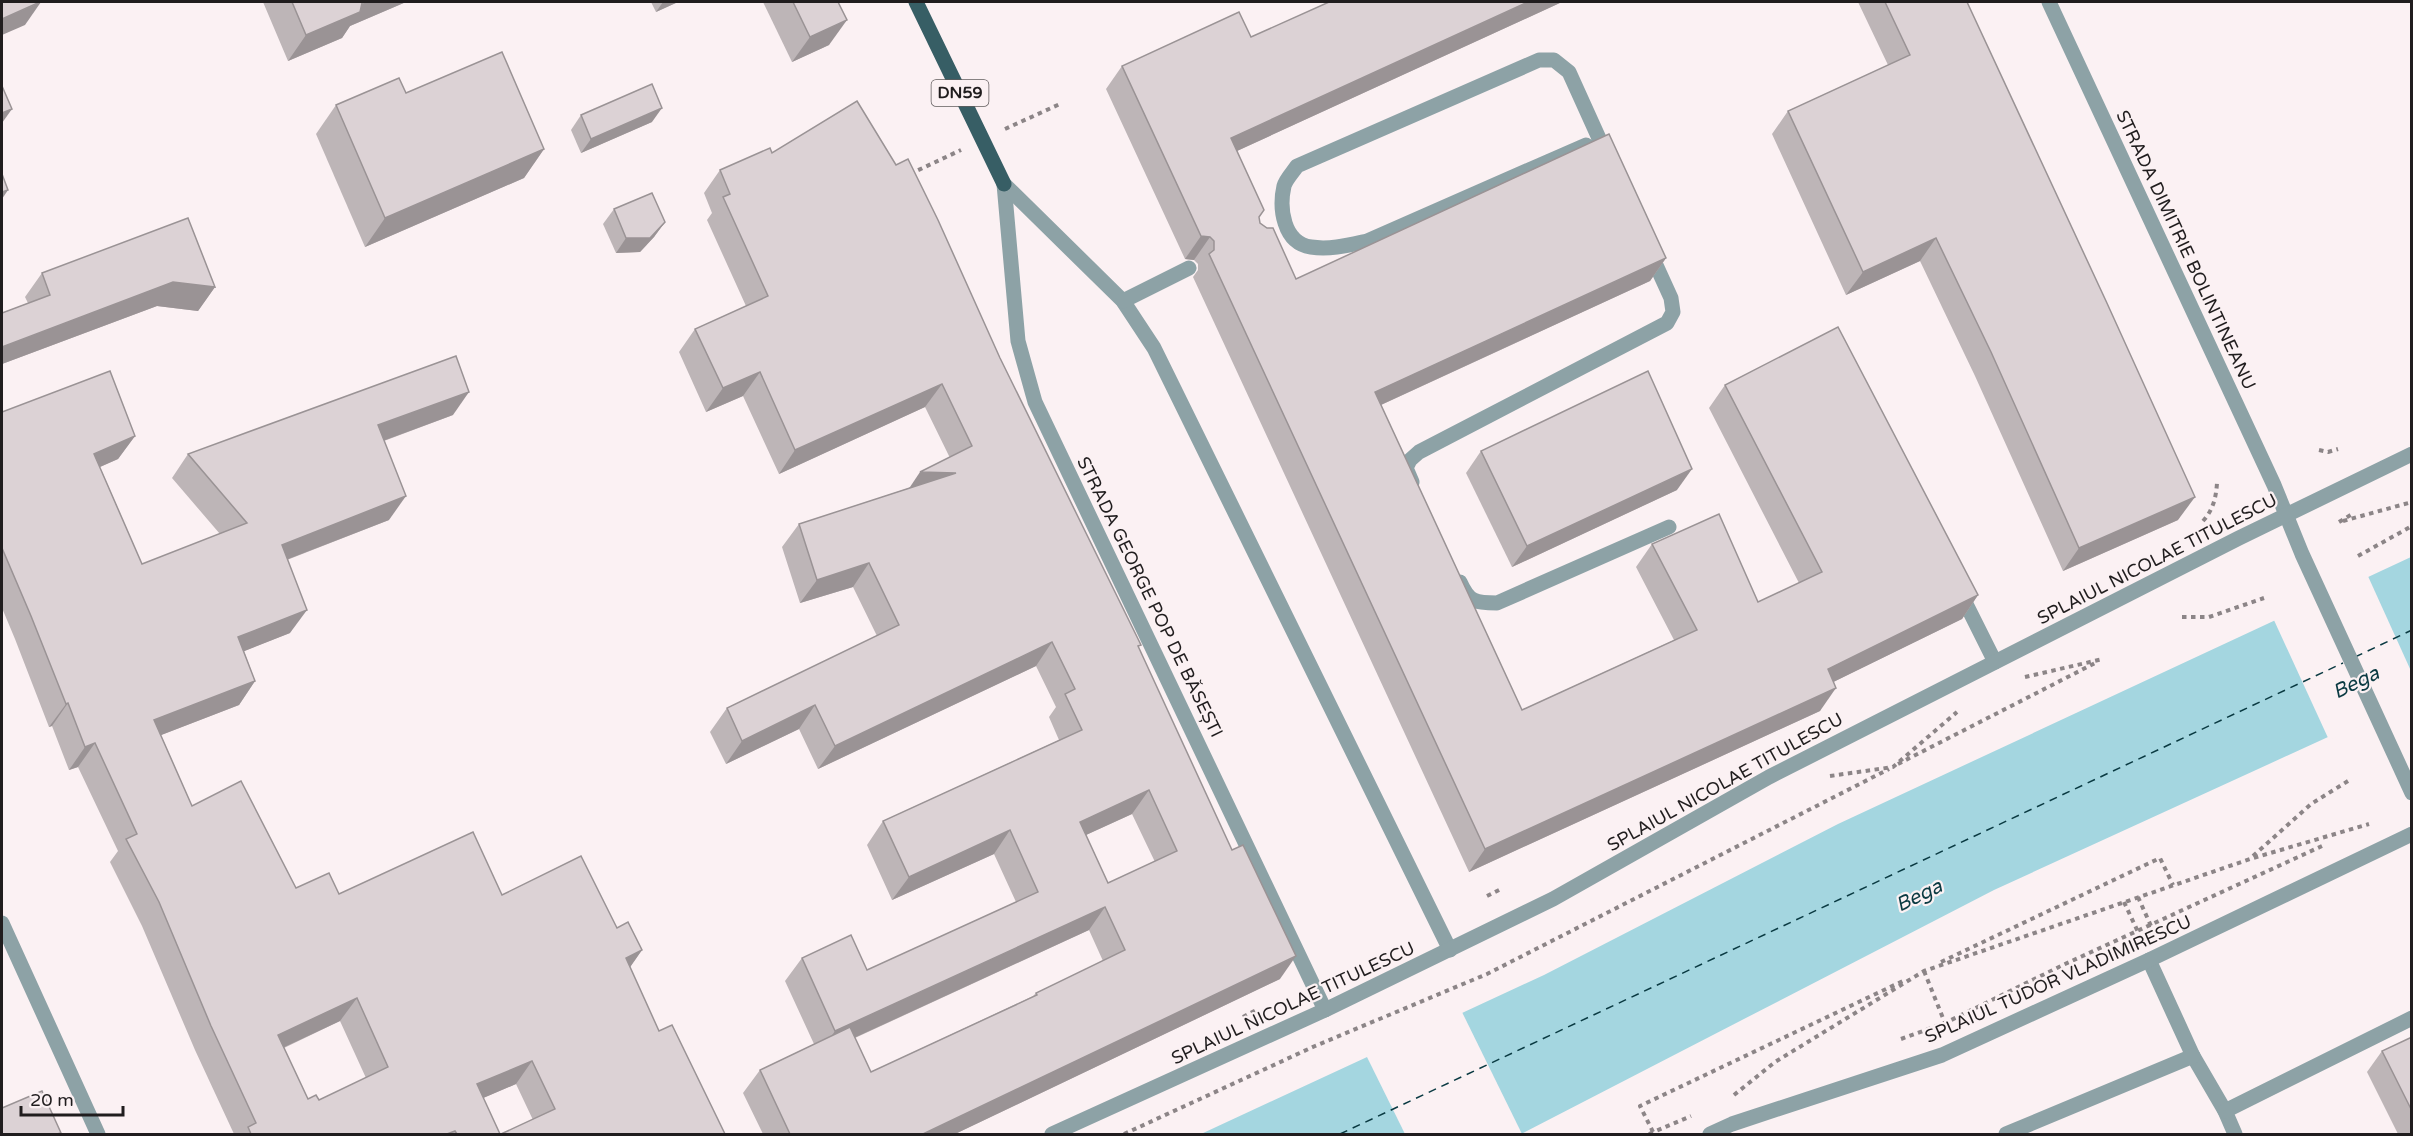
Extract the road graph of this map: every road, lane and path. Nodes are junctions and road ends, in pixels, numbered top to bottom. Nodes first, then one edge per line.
1 (916, 2) edge
2 (2049, 2) edge
3 (1600, 139) junction
4 (1614, 171) edge
5 (1004, 184) junction
6 (1286, 227) junction
7 (1269, 234) edge
8 (1642, 235) edge
9 (1189, 268) dead end
10 (1123, 301) junction
11 (2338, 449) dead end
12 (2319, 450) dead end
13 (2412, 454) edge
14 (2217, 483) dead end
15 (1421, 500) edge
16 (2412, 502) edge
17 (2286, 516) junction
18 (2203, 521) dead end
19 (2339, 522) dead end
20 (2412, 526) edge
21 (1669, 527) dead end
22 (2358, 555) dead end
23 (1451, 564) edge
24 (1951, 575) edge
25 (2264, 598) dead end
26 (2182, 617) dead end
27 (1995, 662) junction
28 (2020, 679) dead end
29 (1963, 707) dead end
30 (1893, 767) junction
31 (1824, 777) dead end
32 (2348, 781) dead end
33 (2409, 787) edge
34 (2412, 834) edge
35 (2338, 839) dead end
36 (2328, 843) dead end
37 (2250, 859) junction
38 (2173, 885) junction
39 (1503, 888) dead end
40 (1487, 896) dead end
41 (2138, 897) junction
42 (2124, 902) junction
43 (2, 923) edge
44 (2151, 926) junction
45 (2138, 932) junction
46 (1450, 950) junction
47 (2149, 960) junction
48 (1924, 971) junction
49 (1258, 1009) dead end
50 (1324, 1010) junction
51 (1243, 1017) dead end
52 (2412, 1018) edge
53 (1945, 1023) junction
54 (1891, 1043) dead end
55 (2193, 1056) junction
56 (1740, 1096) dead end
57 (2225, 1111) junction
58 (1653, 1132) dead end
59 (98, 1134) edge
60 (1052, 1134) edge
61 (1124, 1134) edge
62 (1710, 1134) edge
63 (2006, 1134) edge
64 (2235, 1134) edge

1 - 5 main road, STRADA GEORGE POP DE BĂSEȘTI / DN59
2 - 17 street, STRADA DIMITRIE BOLINTINEANU
3 - 4 street
3 - 6 street
3 - 6 street
5 - 10 street, STRADA GEORGE POP DE BĂSEȘTI
5 - 50 street, STRADA GEORGE POP DE BĂSEȘTI
6 - 7 street
8 - 15 street
9 - 10 street
10 - 46 street, STRADA GEORGE POP DE BĂSEȘTI
11 - 12 path
13 - 17 street, SPLAIUL NICOLAE TITULESCU
14 - 18 path, SPLAIUL NICOLAE TITULESCU
16 - 19 path
17 - 27 street, SPLAIUL NICOLAE TITULESCU
17 - 33 street, STRADA DIMITRIE BOLINTINEANU
20 - 22 path
21 - 23 street
24 - 27 street
25 - 26 path
27 - 46 street, SPLAIUL NICOLAE TITULESCU
28 - 30 path
29 - 30 path
30 - 31 path
30 - 61 path
32 - 37 path
34 - 47 street, SPLAIUL TUDOR VLADIMIRESCU
35 - 37 path
36 - 44 path
37 - 38 path
38 - 41 path
38 - 48 path
39 - 40 path
41 - 42 path
41 - 44 path
42 - 45 path
42 - 48 path
43 - 59 street
44 - 45 path
45 - 53 path
46 - 50 street, SPLAIUL NICOLAE TITULESCU
47 - 55 street
47 - 62 street, SPLAIUL TUDOR VLADIMIRESCU
48 - 53 path
48 - 56 path
48 - 58 path
49 - 51 path
50 - 60 street, SPLAIUL NICOLAE TITULESCU
52 - 57 street
53 - 54 path
55 - 57 street
55 - 63 street
57 - 64 street

